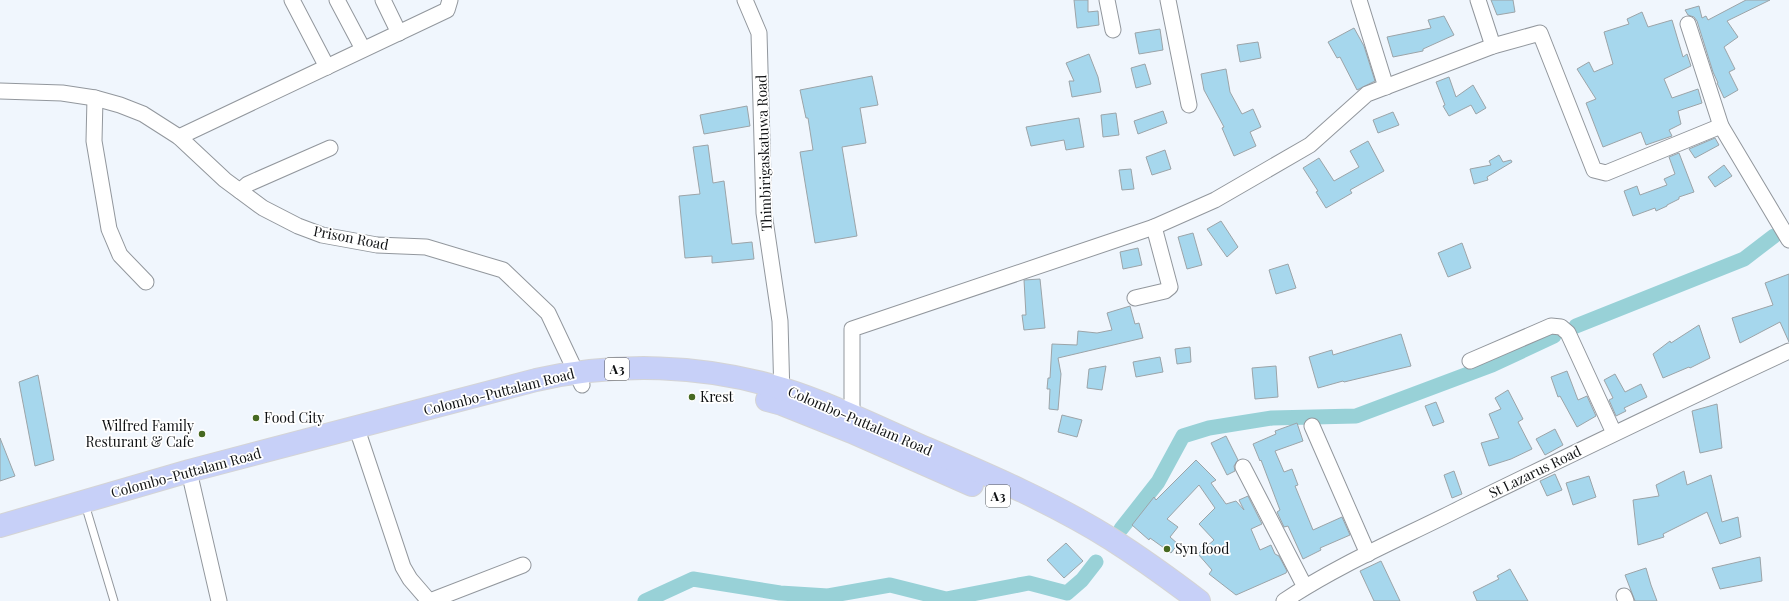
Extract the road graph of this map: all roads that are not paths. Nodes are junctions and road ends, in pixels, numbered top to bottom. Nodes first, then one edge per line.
1 (292, 0) edge
2 (337, 0) edge
3 (383, 0) edge
4 (450, 0) edge
5 (745, 0) edge
6 (1107, 0) edge
7 (1168, 0) edge
8 (1359, 0) edge
9 (1478, 0) edge
10 (1688, 24) dead end
11 (1113, 30) dead end
12 (399, 33) junction
13 (1493, 46) junction
14 (363, 49) junction
15 (327, 67) junction
16 (1386, 87) junction
17 (0, 91) edge
18 (95, 98) junction
19 (1190, 104) dead end
20 (1721, 126) junction
21 (179, 137) junction
22 (330, 148) dead end
23 (240, 191) junction
24 (1154, 227) junction
25 (1789, 240) edge
26 (146, 282) dead end
27 (1135, 298) dead end
28 (1789, 351) edge
29 (1470, 361) dead end
30 (579, 378) junction
31 (782, 396) junction
32 (852, 424) junction
33 (1312, 426) dead end
34 (1614, 433) junction
35 (360, 438) junction
36 (1243, 467) dead end
37 (191, 480) junction
38 (87, 510) junction
39 (0, 526) edge
40 (0, 538) edge
41 (1368, 554) junction
42 (523, 565) dead end
43 (1305, 587) junction
44 (114, 601) edge
45 (220, 601) edge
46 (430, 601) edge
47 (1174, 601) edge
48 (1199, 601) edge
49 (1284, 601) edge

1 - 15 street
2 - 14 street
3 - 12 street
4 - 12 street
5 - 31 street, Thimbirigaskatuwa Road
6 - 11 street
7 - 19 street
8 - 16 street
9 - 13 street
10 - 20 street
12 - 14 street
13 - 16 street
13 - 20 street
14 - 15 street
15 - 21 street
16 - 24 street
17 - 18 street, Prison Road
18 - 21 street, Prison Road
18 - 26 street
20 - 25 street
21 - 23 street, Prison Road
22 - 23 street
23 - 30 street, Prison Road
24 - 27 street
24 - 32 street
28 - 34 street, St Lazarus Road
29 - 34 street
30 - 31 highway, Colombo-Puttalam Road / A3
30 - 35 highway, Colombo-Puttalam Road / A3
30 - 39 highway, Colombo-Puttalam Road / A3
31 - 32 highway, Colombo-Puttalam Road / A3
32 - 47 highway, Colombo-Puttalam Road / A3
32 - 48 highway, Colombo-Puttalam Road / A3
33 - 41 street
34 - 41 street, St Lazarus Road
35 - 37 highway, Colombo-Puttalam Road / A3
35 - 46 street
36 - 43 street
37 - 38 highway, Colombo-Puttalam Road / A3
37 - 45 street
38 - 40 highway, Colombo-Puttalam Road / A3
38 - 44 lane
41 - 43 street, St Lazarus Road
42 - 46 street
43 - 49 street, St Lazarus Road

